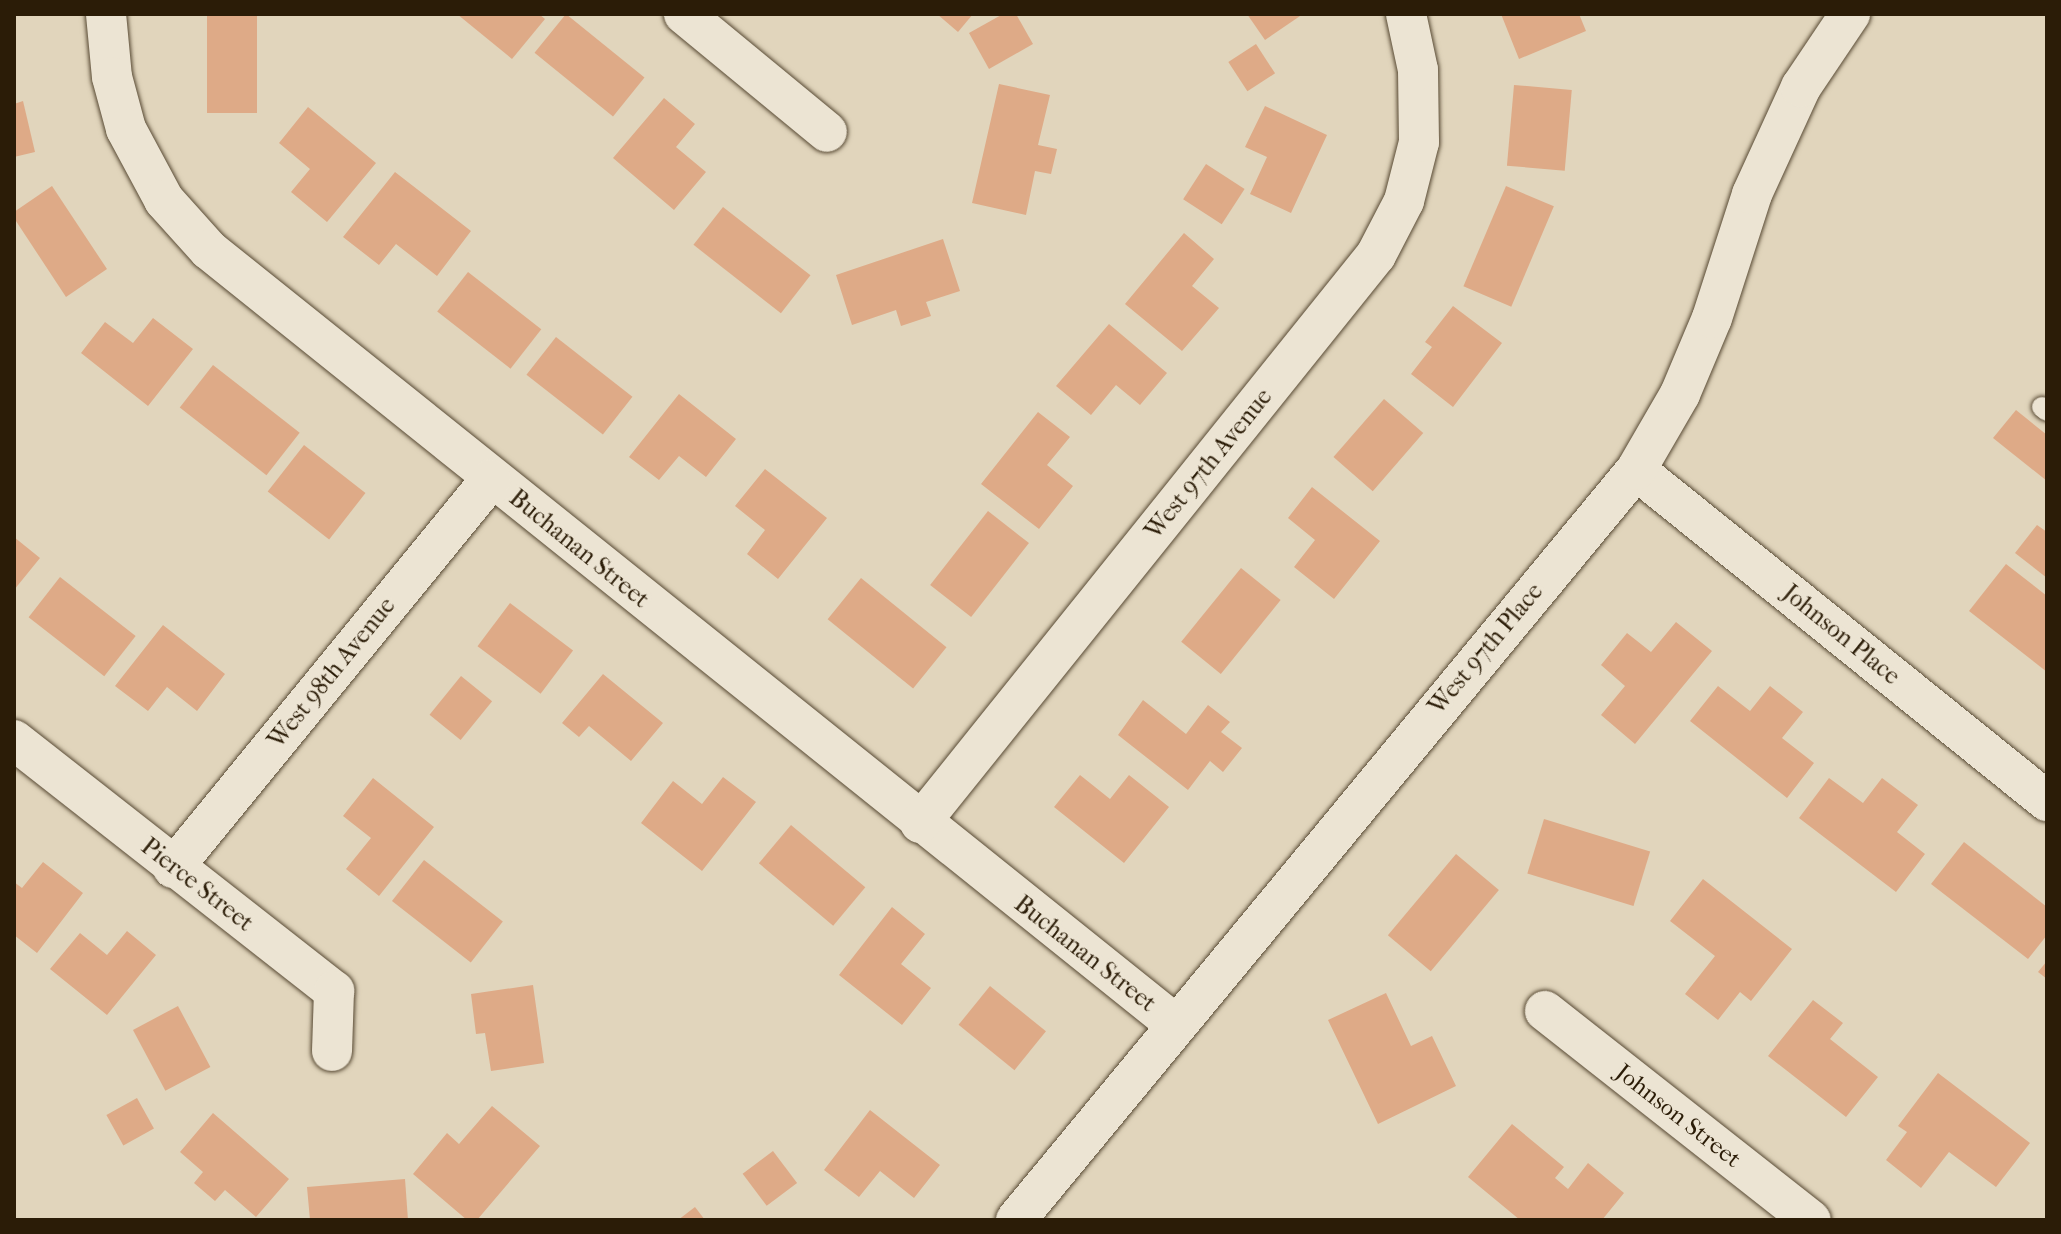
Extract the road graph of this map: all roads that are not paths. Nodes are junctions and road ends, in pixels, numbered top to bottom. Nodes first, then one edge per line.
1 (684, 14) edge
2 (1406, 14) edge
3 (1850, 14) edge
4 (98, 15) edge
5 (827, 132) dead end
6 (1636, 470) junction
7 (491, 479) junction
8 (14, 740) edge
9 (2047, 801) edge
10 (920, 823) junction
11 (173, 868) junction
12 (1545, 1011) dead end
13 (1175, 1024) junction
14 (332, 1051) dead end
15 (1016, 1220) edge
16 (1811, 1220) edge

1 - 5 street
2 - 10 street, West 97th Avenue
3 - 6 street, West 97th Place
4 - 7 street, Buchanan Street
6 - 9 street, Johnson Place
6 - 13 street, West 97th Place
7 - 10 street, Buchanan Street
7 - 11 street, West 98th Avenue
8 - 11 street, Pierce Street
10 - 13 street, Buchanan Street
11 - 14 street, Pierce Street
12 - 16 street, Johnson Street
13 - 15 street, West 97th Place

